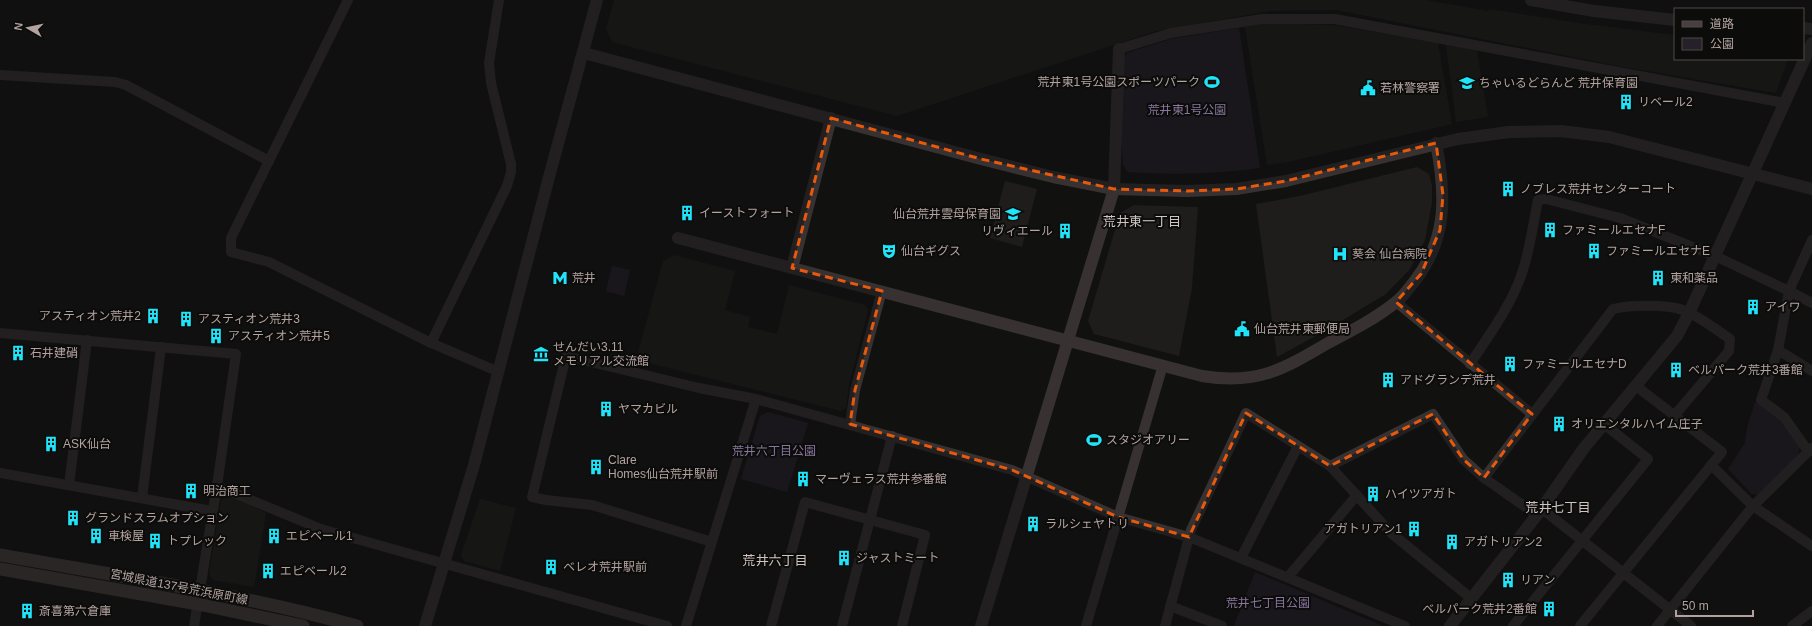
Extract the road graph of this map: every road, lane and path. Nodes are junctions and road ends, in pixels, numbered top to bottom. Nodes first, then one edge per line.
1 (348, 0) edge
2 (499, 0) edge
3 (598, 0) edge
4 (1531, 0) edge
5 (1674, 20) edge
6 (1812, 43) edge
7 (1119, 49) joint
8 (584, 53) junction
9 (0, 75) edge
10 (1785, 103) junction
11 (831, 118) junction
12 (1436, 143) junction
13 (269, 161) junction
14 (1751, 174) junction
15 (1114, 189) junction
16 (1812, 189) edge
17 (678, 238) dead end
18 (1812, 240) edge
19 (1715, 256) junction
20 (792, 268) junction
21 (882, 291) junction
22 (1789, 291) junction
23 (1396, 302) junction
24 (1812, 303) edge
25 (1689, 313) junction
26 (0, 333) edge
27 (87, 340) junction
28 (1068, 341) junction
29 (431, 343) junction
30 (161, 347) junction
31 (1778, 350) junction
32 (1470, 364) junction
33 (1163, 365) junction
34 (1812, 371) edge
35 (499, 372) junction
36 (1636, 386) junction
37 (756, 399) junction
38 (1532, 414) junction
39 (1674, 416) junction
40 (850, 424) junction
41 (1604, 424) junction
42 (892, 436) junction
43 (1298, 446) junction
44 (1810, 450) edge
45 (1712, 465) junction
46 (1330, 466) junction
47 (0, 473) edge
48 (1026, 477) junction
49 (1484, 478) junction
50 (69, 485) junction
51 (217, 486) junction
52 (1358, 495) junction
53 (142, 498) junction
54 (1753, 506) junction
55 (212, 512) junction
56 (1539, 512) junction
57 (1118, 517) junction
58 (869, 519) junction
59 (1189, 537) junction
60 (1582, 540) junction
61 (712, 542) junction
62 (1810, 542) edge
63 (0, 555) edge
64 (1241, 558) junction
65 (443, 563) junction
66 (0, 569) edge
67 (1624, 572) junction
68 (1288, 577) junction
69 (200, 590) junction
70 (1472, 599) junction
71 (198, 604) junction
72 (1170, 606) junction
73 (1671, 609) junction
74 (1812, 611) edge
75 (194, 626) edge
76 (303, 626) edge
77 (356, 626) edge
78 (426, 626) edge
79 (667, 626) edge
80 (686, 626) edge
81 (771, 626) edge
82 (842, 626) edge
83 (902, 626) edge
84 (981, 626) edge
85 (1086, 626) edge
86 (1165, 626) edge
87 (1222, 626) edge
88 (1405, 626) edge
89 (1450, 626) edge
90 (1513, 626) edge
91 (1580, 626) edge
92 (1657, 626) edge
93 (1691, 626) edge
94 (1792, 626) edge

1 - 13 street
2 - 29 street
3 - 8 street
4 - 5 street
6 - 10 street
7 - 10 street
7 - 15 street
8 - 11 street
8 - 35 street
9 - 13 street
10 - 14 street
11 - 15 street
11 - 20 street
12 - 14 street
12 - 15 street
12 - 23 street
13 - 29 street
14 - 16 street
14 - 19 street
15 - 28 street
17 - 20 street
18 - 22 street
19 - 22 street
19 - 25 street
19 - 32 street
20 - 21 street
21 - 28 street
21 - 40 street
22 - 24 street
22 - 31 street
23 - 32 street
23 - 33 street
25 - 36 street
25 - 38 street
25 - 39 street
26 - 27 street
27 - 30 street
27 - 50 street
28 - 33 street
28 - 48 street
29 - 35 street
30 - 51 street
30 - 53 street
31 - 34 street
31 - 44 street
32 - 38 street
33 - 57 street
35 - 65 street
36 - 39 street
36 - 41 street
37 - 40 street
37 - 61 street
37 - 61 street
38 - 49 street
39 - 45 street
40 - 42 street
41 - 56 street
41 - 60 street
42 - 48 street
42 - 58 street
43 - 46 street
43 - 59 street
43 - 64 street
44 - 54 street
45 - 54 street
45 - 67 street
46 - 49 street
46 - 52 street
47 - 50 street
48 - 57 street
48 - 84 street
49 - 56 street
50 - 53 street
51 - 55 street
51 - 65 street
52 - 68 street
52 - 70 street
53 - 55 street
54 - 62 street
54 - 73 street
55 - 69 street
56 - 60 street
56 - 70 street
57 - 59 street
57 - 85 street
58 - 81 street
58 - 82 street
58 - 83 street
59 - 64 street
59 - 72 street
60 - 67 street
60 - 90 street
61 - 80 street
63 - 69 main road, 宮城県道137号荒浜原町線
64 - 68 street
65 - 78 street
65 - 79 street
66 - 71 main road, 宮城県道137号荒浜原町線
67 - 73 street
67 - 91 street
68 - 88 street
69 - 71 street
69 - 77 main road, 宮城県道137号荒浜原町線
70 - 89 street
71 - 75 street
71 - 76 main road, 宮城県道137号荒浜原町線
72 - 86 street
72 - 87 street
73 - 92 street
73 - 93 street
74 - 94 street

